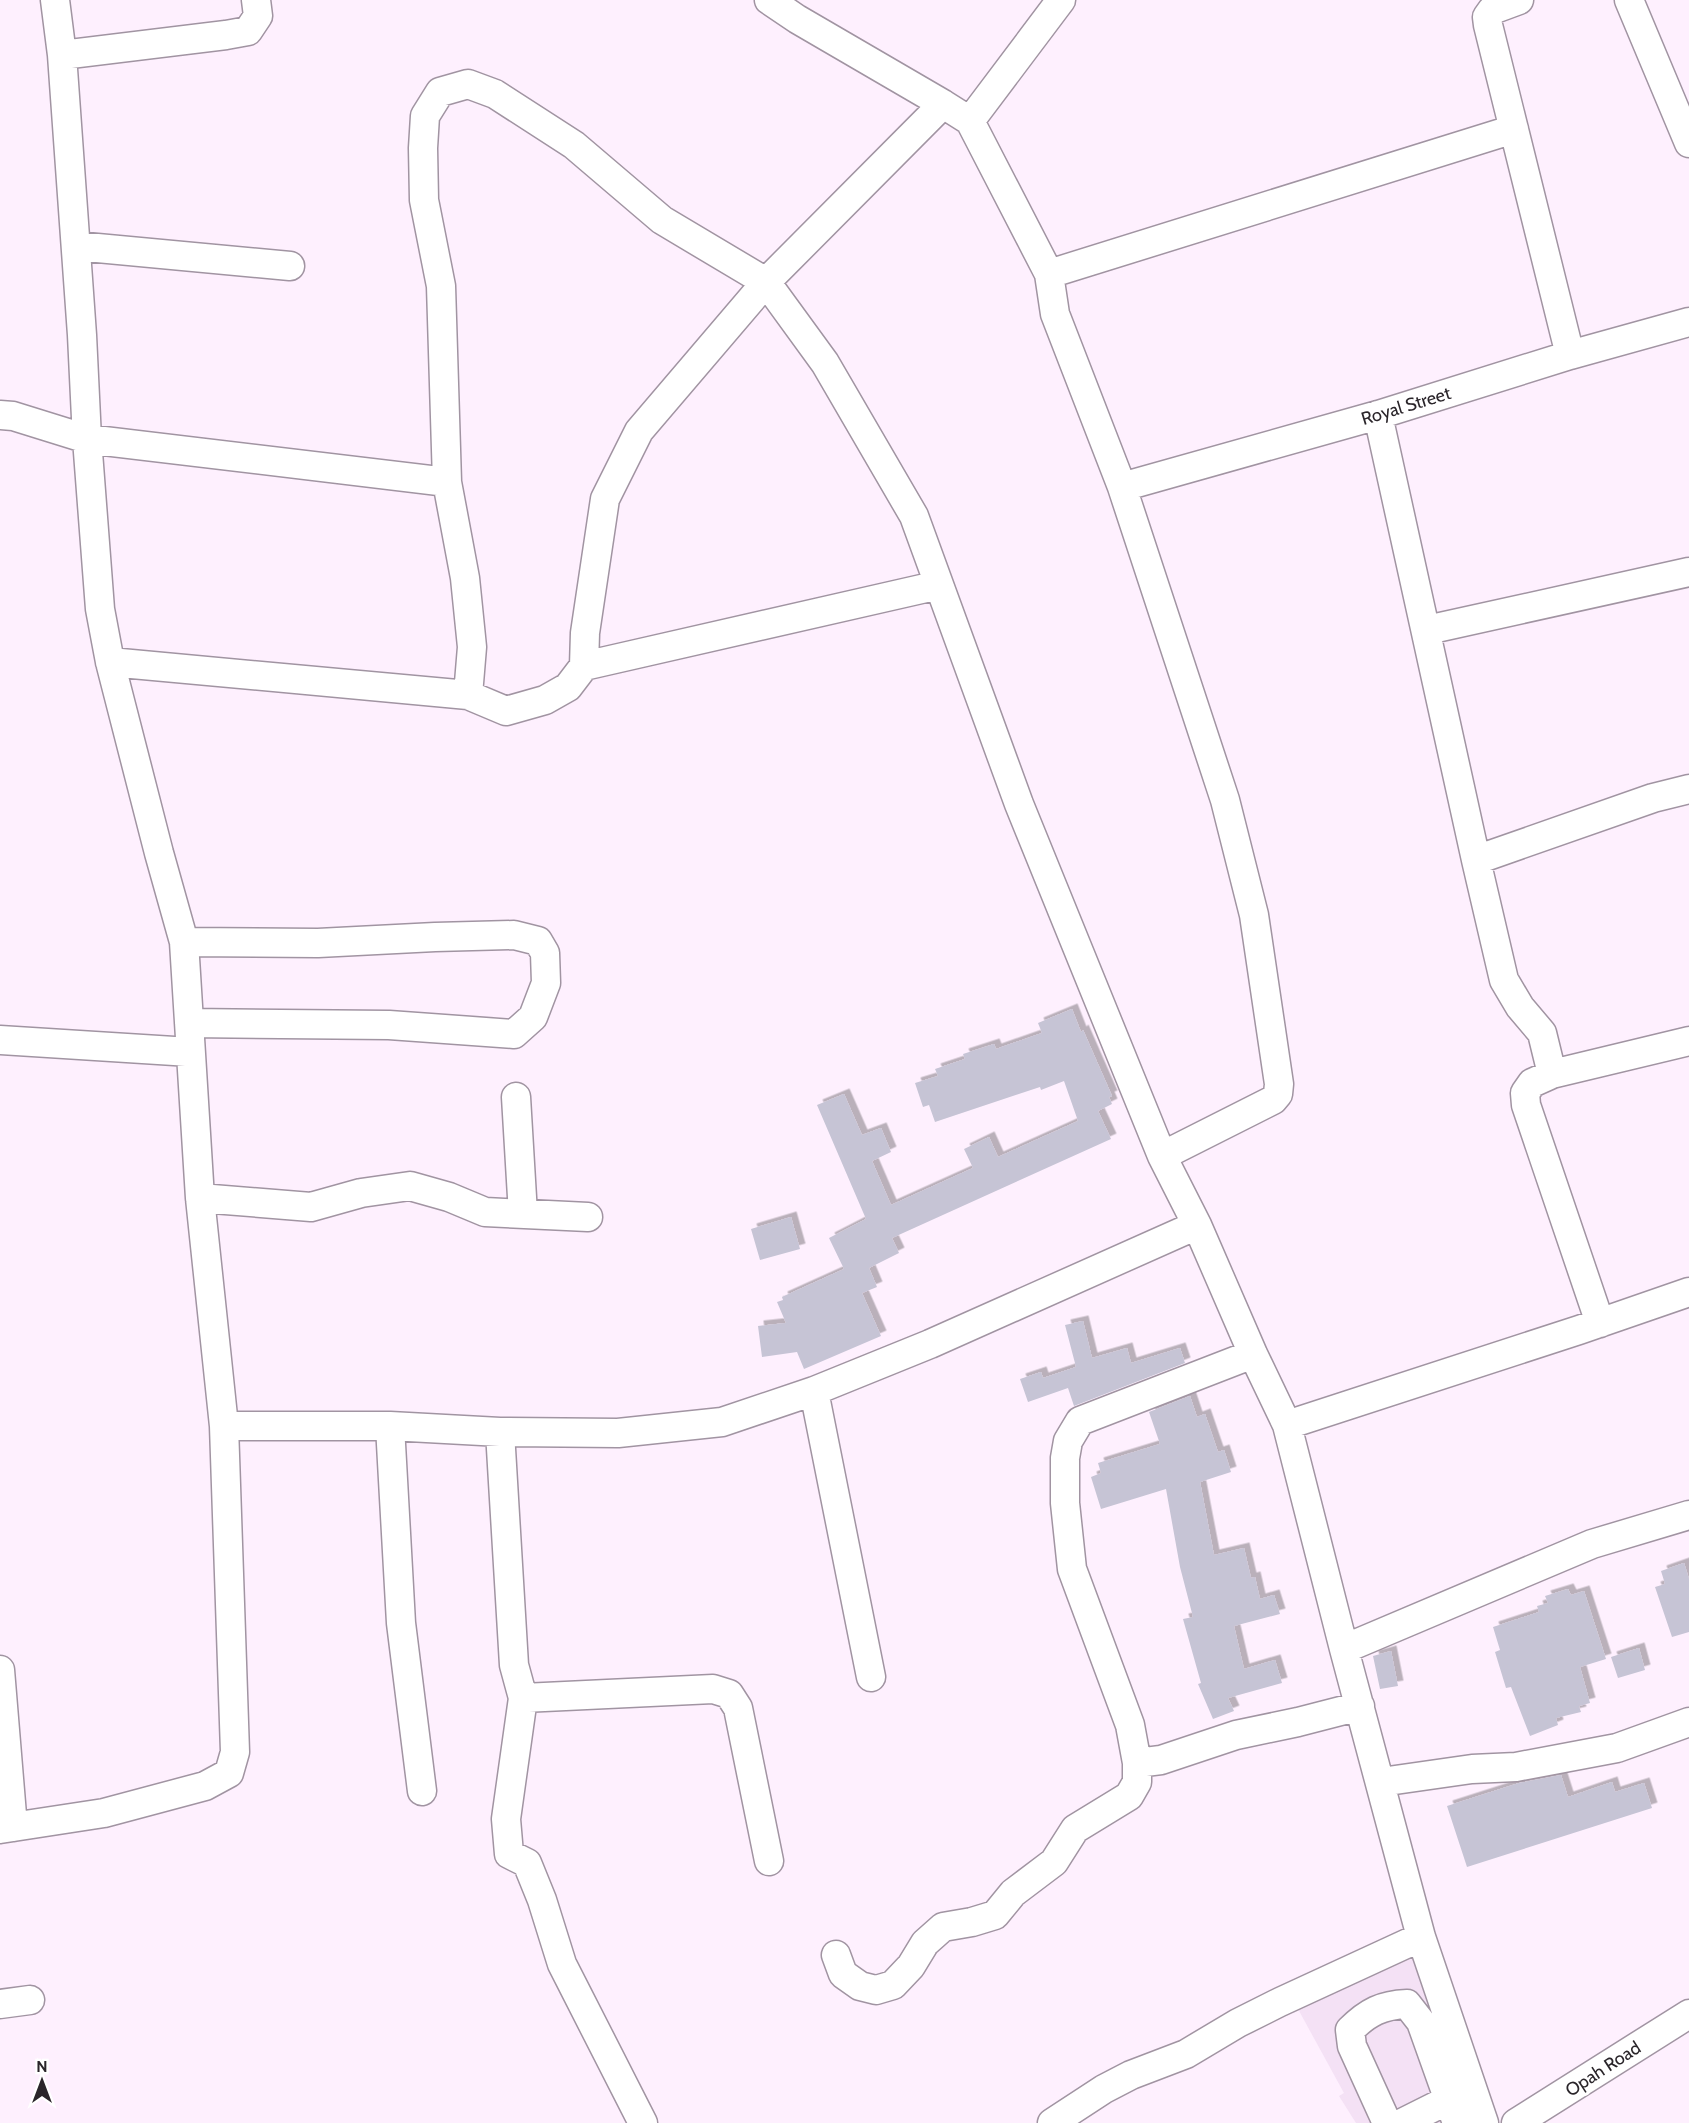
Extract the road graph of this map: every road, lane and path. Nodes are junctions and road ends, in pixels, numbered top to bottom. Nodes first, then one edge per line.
1 (55, 0) edge
2 (256, 0) edge
3 (770, 0) edge
4 (1061, 0) edge
5 (1519, 0) edge
6 (1629, 0) edge
7 (62, 55) junction
8 (943, 104) junction
9 (970, 121) junction
10 (1514, 129) junction
11 (1689, 143) edge
12 (76, 246) junction
13 (290, 266) dead end
14 (1049, 274) junction
15 (766, 282) junction
16 (1689, 322) edge
17 (1570, 355) junction
18 (0, 415) edge
19 (1378, 415) junction
20 (87, 439) junction
21 (447, 482) junction
22 (1122, 487) junction
23 (1689, 572) edge
24 (939, 585) junction
25 (1427, 630) junction
26 (110, 662) junction
27 (584, 666) junction
28 (468, 695) junction
29 (1689, 789) edge
30 (1476, 860) junction
31 (184, 942) junction
32 (189, 1023) junction
33 (0, 1040) edge
34 (1689, 1041) edge
35 (190, 1052) junction
36 (1552, 1074) junction
37 (516, 1097) dead end
38 (1162, 1156) junction
39 (200, 1198) junction
40 (523, 1214) junction
41 (588, 1217) dead end
42 (1197, 1225) junction
43 (1689, 1292) edge
44 (1600, 1323) junction
45 (1253, 1354) junction
46 (814, 1391) junction
47 (1287, 1425) junction
48 (224, 1426) junction
49 (390, 1426) junction
50 (500, 1432) junction
51 (1689, 1515) edge
52 (1344, 1649) junction
53 (0, 1670) edge
54 (871, 1677) dead end
55 (523, 1698) junction
56 (1360, 1706) junction
57 (1689, 1722) edge
58 (1137, 1763) junction
59 (1381, 1782) junction
60 (422, 1791) dead end
61 (6, 1828) edge
62 (769, 1861) dead end
63 (1421, 1938) junction
64 (836, 1955) dead end
65 (30, 2000) dead end
66 (0, 2004) edge
67 (1689, 2014) edge
68 (1453, 2111) edge
69 (643, 2123) edge
70 (1052, 2123) edge
71 (1387, 2123) edge
72 (1402, 2123) edge
73 (1484, 2123) edge
74 (1516, 2123) edge

1 - 7 street
2 - 7 street
3 - 8 street
4 - 9 street
5 - 10 street
6 - 11 street
7 - 12 street
8 - 9 street
8 - 15 street
9 - 14 street
10 - 14 street
10 - 17 street
12 - 13 street
12 - 20 street
14 - 22 street
15 - 21 street
15 - 24 street
15 - 27 street
16 - 17 street, Royal Street
17 - 19 street, Royal Street
18 - 20 street
19 - 22 street, Royal Street
19 - 25 street
20 - 21 street
20 - 26 street
21 - 28 street
22 - 38 street
23 - 25 street
24 - 27 street
24 - 38 street
25 - 30 street
26 - 28 street
26 - 31 street
27 - 28 street
29 - 30 street
30 - 36 street
31 - 32 street
31 - 32 street
32 - 35 street
33 - 35 street
34 - 36 street
35 - 39 street
36 - 44 street
37 - 40 street
38 - 42 street
39 - 40 street
39 - 48 street
40 - 41 street
42 - 45 street
42 - 46 street
43 - 44 street
44 - 47 street
45 - 47 street
45 - 58 street
46 - 50 street
46 - 54 street
47 - 52 street
48 - 49 street
48 - 61 street
49 - 50 street
49 - 60 street
50 - 55 street
51 - 52 street
52 - 56 street
53 - 61 street
55 - 62 street
55 - 69 street
56 - 58 street
56 - 59 street
57 - 59 street
58 - 64 street
59 - 63 street
63 - 70 street
63 - 73 street
65 - 66 street
67 - 74 street, Opah Road
68 - 71 street
68 - 72 street

